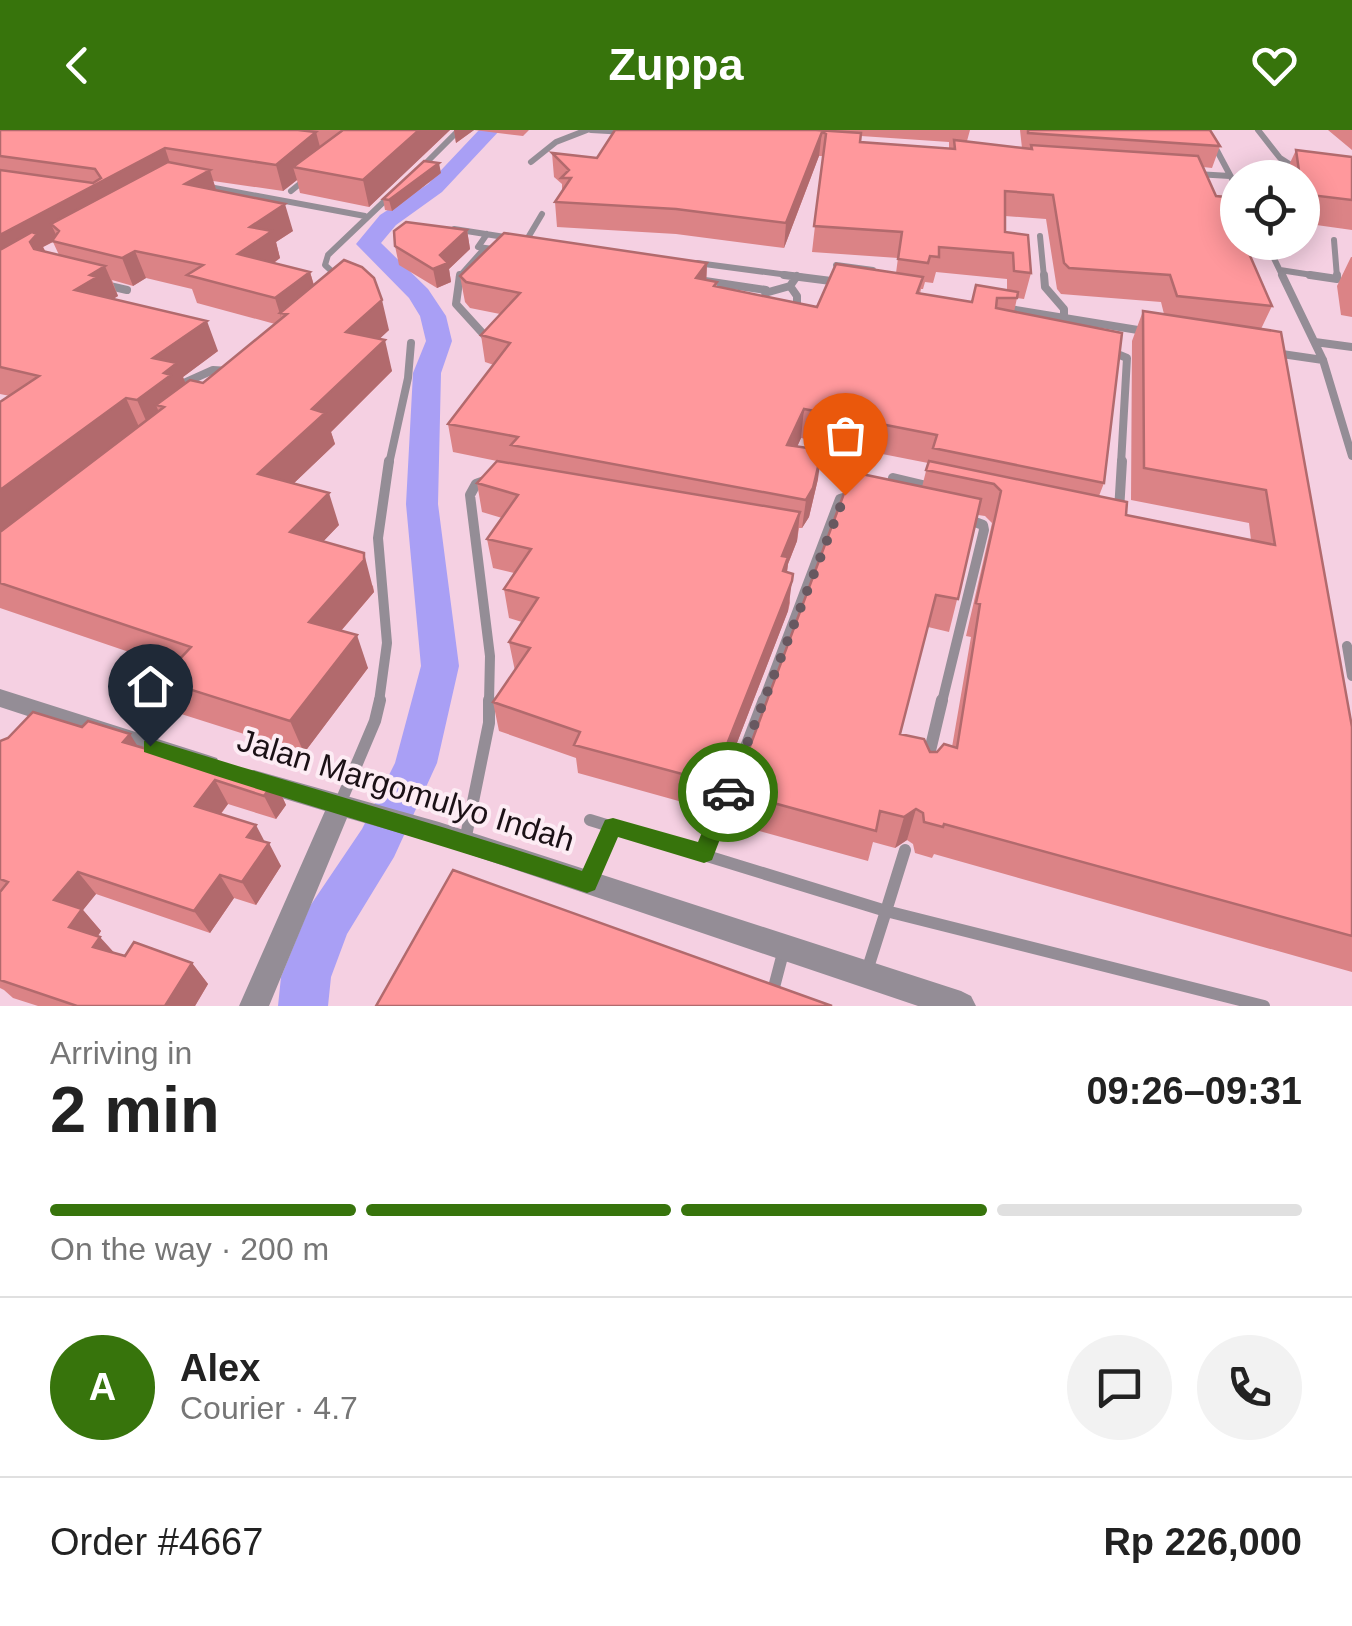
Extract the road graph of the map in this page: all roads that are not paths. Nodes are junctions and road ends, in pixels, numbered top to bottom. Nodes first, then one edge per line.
1 (460, 130) edge
2 (589, 130) edge
3 (1206, 130) edge
4 (1258, 130) edge
5 (629, 133) edge
6 (1222, 160) edge
7 (1284, 160) edge
8 (531, 162) dead end
9 (316, 172) edge
10 (1191, 173) edge
11 (1220, 175) edge
12 (198, 185) edge
13 (291, 191) dead end
14 (542, 214) dead end
15 (365, 216) junction
16 (441, 227) edge
17 (487, 234) junction
18 (1040, 236) dead end
19 (1334, 240) dead end
20 (526, 241) junction
21 (543, 243) edge
22 (484, 249) junction
23 (515, 252) edge
24 (1275, 260) edge
25 (687, 261) edge
26 (836, 265) edge
27 (1280, 270) junction
28 (797, 276) junction
29 (689, 278) edge
30 (1338, 280) junction
31 (88, 281) edge
32 (1352, 282) edge
33 (851, 283) edge
34 (790, 286) junction
35 (874, 286) edge
36 (127, 290) dead end
37 (766, 290) junction
38 (341, 291) edge
39 (756, 305) edge
40 (996, 307) edge
41 (787, 313) edge
42 (1064, 318) junction
43 (1112, 326) junction
44 (1170, 336) edge
45 (486, 337) edge
46 (1315, 342) junction
47 (411, 343) dead end
48 (1090, 347) edge
49 (1352, 347) edge
50 (1109, 350) junction
51 (1266, 351) edge
52 (1323, 360) junction
53 (184, 383) edge
54 (225, 385) edge
55 (1352, 456) edge
56 (494, 478) edge
57 (893, 478) edge
58 (948, 490) edge
59 (869, 498) edge
60 (955, 516) edge
61 (1117, 524) edge
62 (1347, 646) dead end
63 (1352, 676) edge
64 (0, 698) edge
65 (924, 774) edge
66 (350, 810) junction
67 (590, 820) dead end
68 (613, 827) junction
69 (452, 838) junction
70 (905, 850) dead end
71 (704, 854) junction
72 (587, 883) junction
73 (886, 911) junction
74 (785, 948) junction
75 (866, 975) junction
76 (744, 988) edge
77 (1224, 1001) edge
78 (254, 1006) edge
79 (961, 1006) edge
80 (1264, 1006) edge

1 - 15 lane
2 - 5 lane
2 - 8 lane
3 - 6 lane
4 - 7 lane
9 - 13 lane
10 - 11 lane
12 - 15 lane
14 - 20 lane
15 - 38 lane
16 - 17 lane
17 - 20 lane
17 - 22 lane
18 - 42 lane
19 - 30 lane
20 - 21 lane
22 - 23 lane
22 - 45 lane
24 - 27 lane
25 - 28 lane
26 - 35 lane
27 - 30 lane
27 - 46 lane
28 - 33 lane
28 - 34 lane
29 - 37 lane
30 - 32 lane
31 - 36 lane
34 - 37 lane
34 - 41 lane
37 - 39 lane
40 - 42 lane
42 - 43 lane
43 - 44 lane
43 - 50 lane
46 - 49 lane
46 - 52 lane
47 - 66 lane
48 - 50 lane
50 - 61 lane
51 - 52 lane
52 - 55 lane
53 - 54 lane
56 - 69 lane
57 - 58 lane
59 - 71 lane
60 - 65 lane
62 - 63 lane
64 - 66 street, Jalan Margomulyo Indah
66 - 69 street, Jalan Margomulyo Indah
66 - 78 street
67 - 68 lane
68 - 71 lane
68 - 72 lane
69 - 72 street, Jalan Margomulyo Indah
70 - 73 lane
71 - 73 lane
72 - 74 street, Jalan Margomulyo Indah
73 - 75 lane
73 - 77 lane
74 - 75 street, Jalan Margomulyo Indah
74 - 76 lane
75 - 79 street, Jalan Margomulyo Indah
77 - 80 lane

